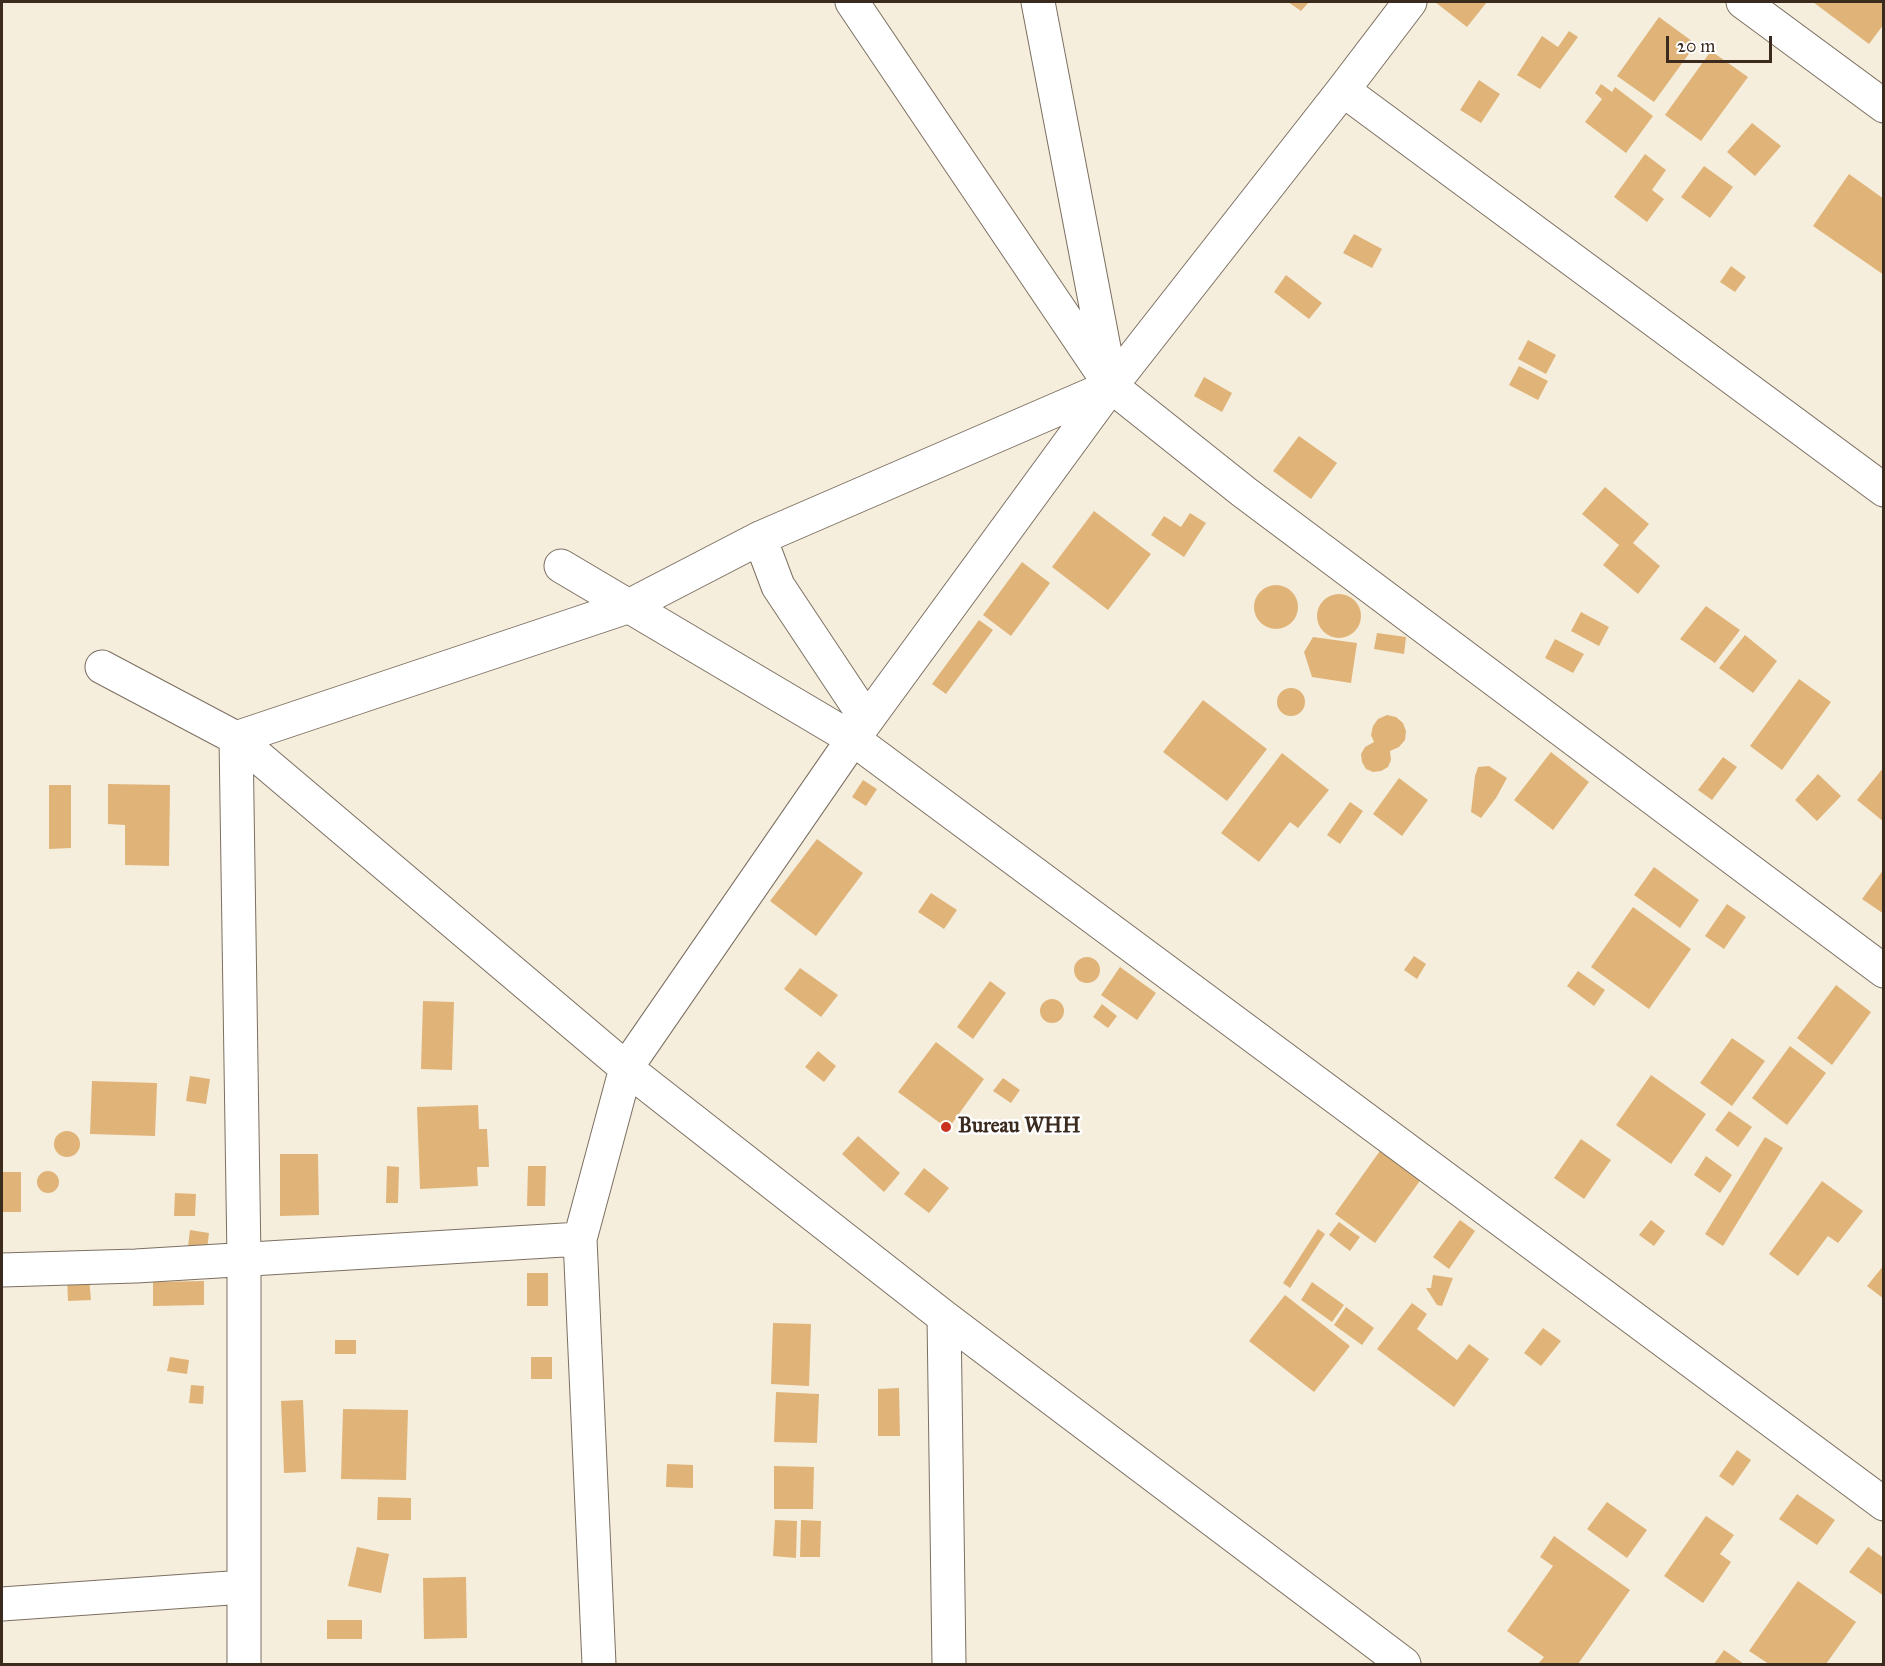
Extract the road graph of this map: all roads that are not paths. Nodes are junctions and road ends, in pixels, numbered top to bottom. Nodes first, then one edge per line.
1 (852, 2) edge
2 (1038, 2) edge
3 (1410, 2) edge
4 (1743, 2) edge
5 (1343, 90) junction
6 (1884, 106) edge
7 (1111, 386) junction
8 (1884, 490) edge
9 (760, 538) junction
10 (561, 566) dead end
11 (627, 607) junction
12 (102, 667) dead end
13 (860, 729) junction
14 (236, 738) junction
15 (1884, 971) edge
16 (626, 1068) junction
17 (580, 1239) junction
18 (244, 1259) junction
19 (2, 1270) edge
20 (944, 1317) junction
21 (1884, 1504) edge
22 (244, 1587) junction
23 (2, 1604) edge
24 (244, 1665) edge
25 (599, 1665) edge
26 (949, 1665) edge
27 (1404, 1665) edge

1 - 7 street
2 - 7 street
3 - 5 street
4 - 6 street
5 - 7 street
5 - 8 street
7 - 9 street
7 - 13 street
7 - 15 street
9 - 11 street
9 - 13 street
10 - 11 street
11 - 13 street
11 - 14 street
12 - 14 street
13 - 16 street
13 - 21 street
14 - 16 street
14 - 18 street
16 - 17 street
16 - 20 street
17 - 18 street
17 - 25 street
18 - 19 street
18 - 22 street
20 - 26 street
20 - 27 street
22 - 23 street
22 - 24 street

